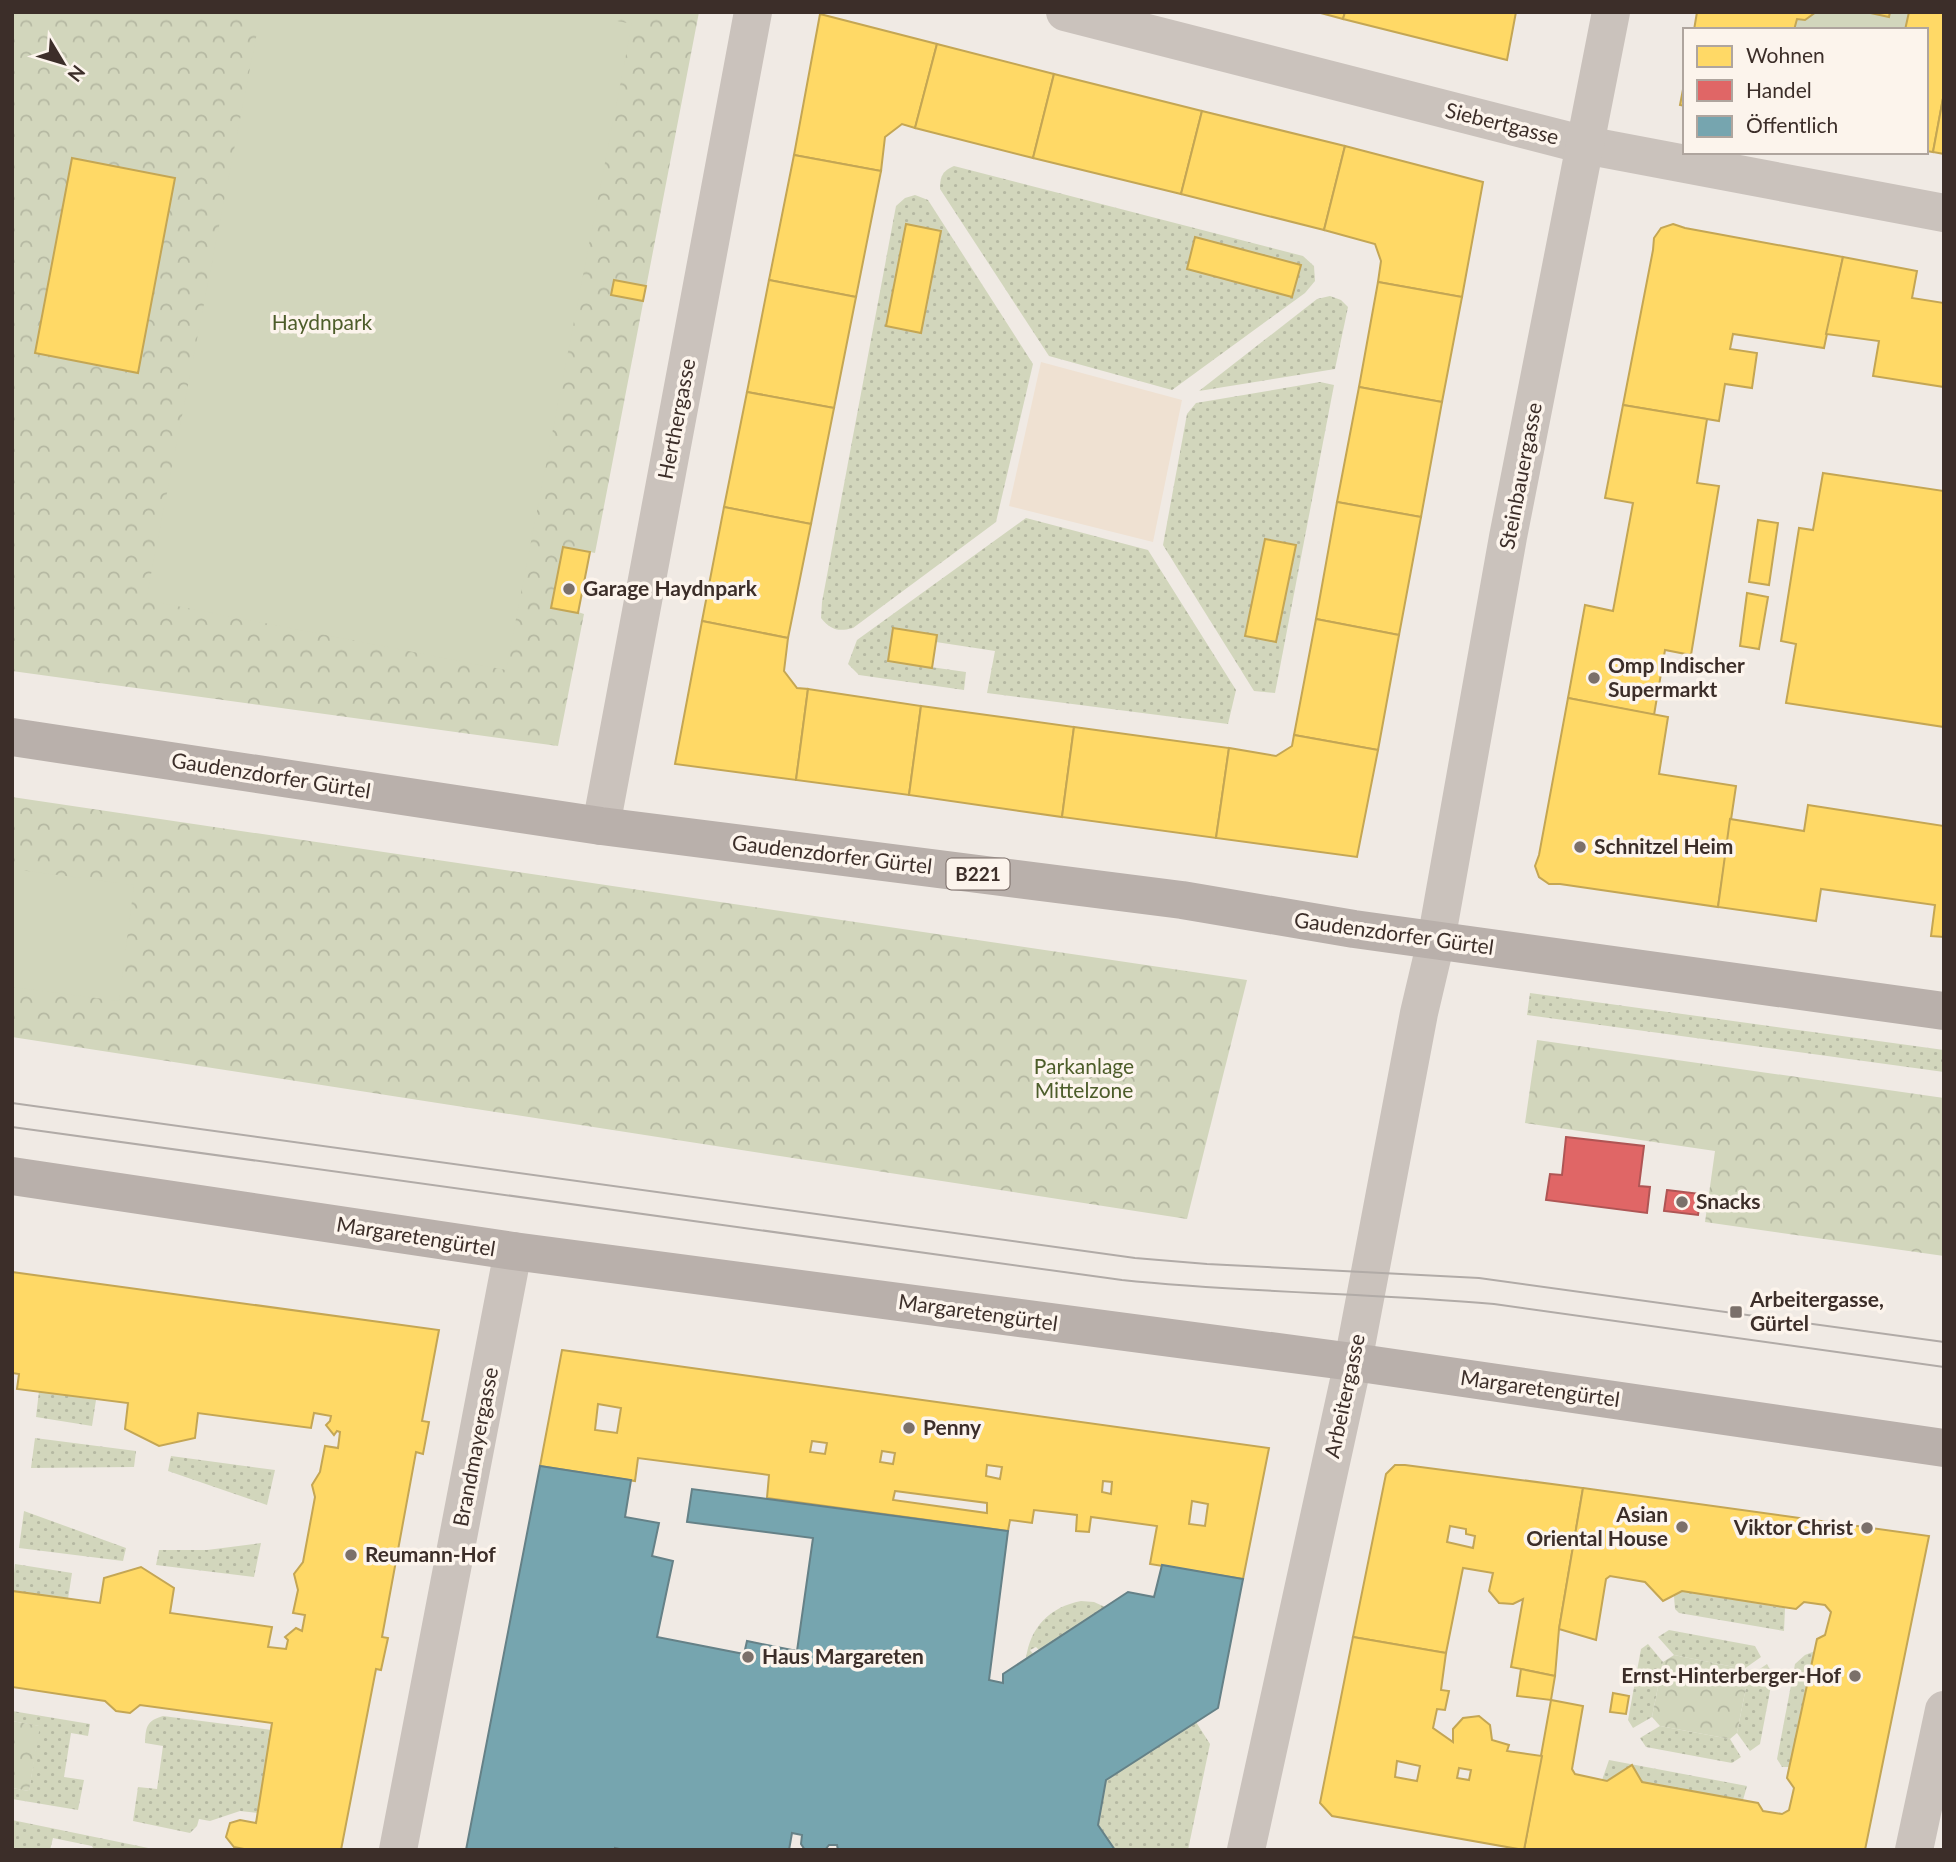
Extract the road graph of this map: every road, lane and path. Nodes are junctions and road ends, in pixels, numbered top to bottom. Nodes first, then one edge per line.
1 (753, 12) edge
2 (1065, 12) edge
3 (1611, 12) edge
4 (1585, 145) junction
5 (1944, 213) edge
6 (12, 737) edge
7 (601, 826) junction
8 (1436, 941) junction
9 (1944, 1011) edge
10 (12, 1176) edge
11 (513, 1251) junction
12 (1353, 1362) junction
13 (1944, 1448) edge
14 (1944, 1710) edge
15 (398, 1850) edge
16 (1246, 1850) edge
17 (1914, 1850) edge

1 - 7 street, Herthergasse
2 - 4 street, Siebertgasse
3 - 4 street, Steinbauergasse
4 - 5 street, Siebertgasse
4 - 8 street, Steinbauergasse
6 - 7 main road, Gaudenzdorfer Gürtel / B221
7 - 8 main road, Gaudenzdorfer Gürtel / B221
8 - 9 main road, Gaudenzdorfer Gürtel / B221
8 - 12 street, Arbeitergasse
10 - 11 main road, Margaretengürtel
11 - 12 main road, Margaretengürtel
11 - 15 street, Brandmayergasse
12 - 13 main road, Margaretengürtel
12 - 16 street, Arbeitergasse
14 - 17 street

